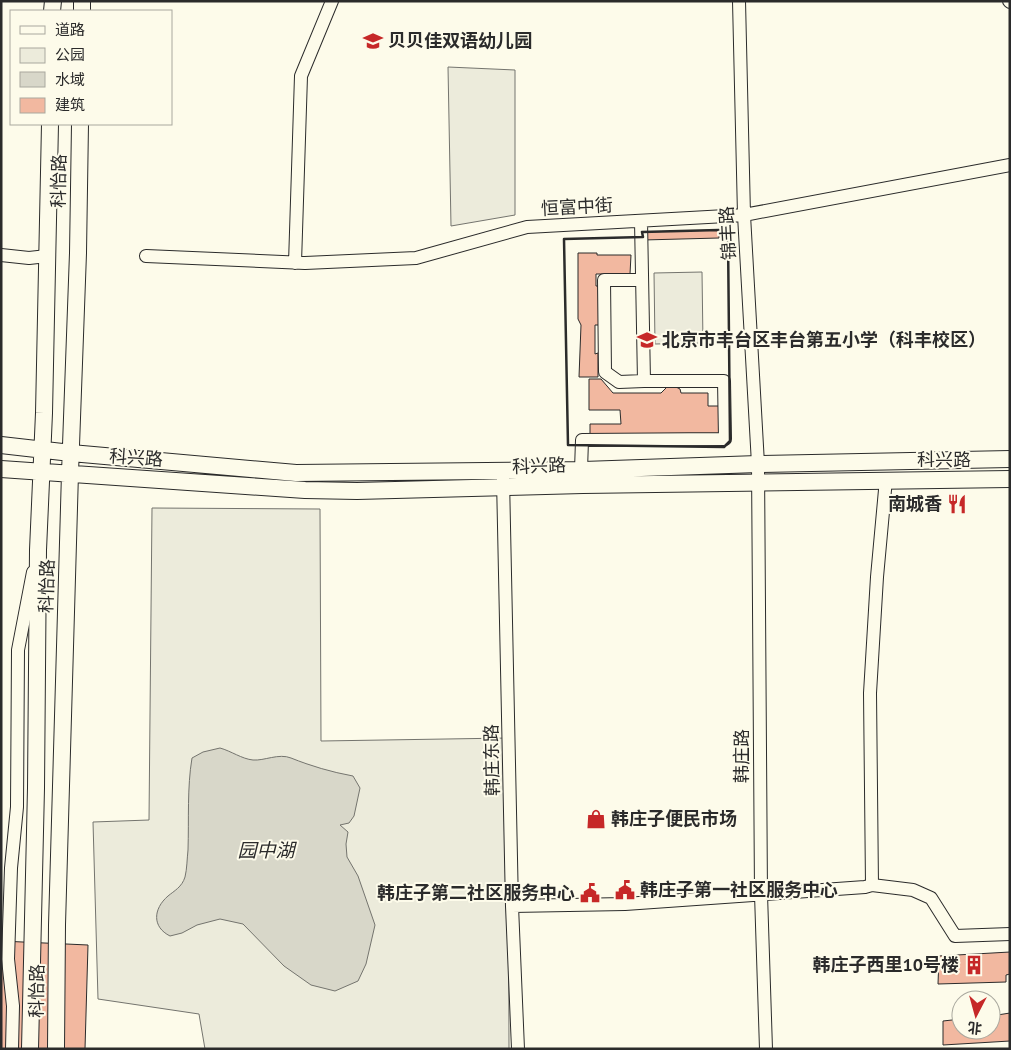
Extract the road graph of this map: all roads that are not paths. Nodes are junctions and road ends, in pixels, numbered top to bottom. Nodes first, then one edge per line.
1 (332, 1) edge
2 (739, 1) edge
3 (50, 125) edge
4 (80, 125) edge
5 (1010, 165) edge
6 (744, 215) junction
7 (641, 221) junction
8 (1, 256) edge
9 (47, 256) junction
10 (146, 256) dead end
11 (295, 263) junction
12 (642, 280) junction
13 (644, 381) junction
14 (2, 444) edge
15 (42, 450) junction
16 (71, 453) junction
17 (1010, 459) edge
18 (758, 464) junction
19 (1, 469) edge
20 (581, 470) junction
21 (42, 471) junction
22 (70, 473) junction
23 (503, 479) junction
24 (886, 479) junction
25 (1010, 479) edge
26 (758, 484) junction
27 (38, 550) junction
28 (872, 885) junction
29 (761, 894) junction
30 (512, 906) junction
31 (1010, 934) edge
32 (12, 1049) edge
33 (30, 1049) edge
34 (56, 1049) edge
35 (518, 1049) edge
36 (766, 1049) edge

1 - 11 street
2 - 6 street, 锦丰路
3 - 9 main road, 科怡路
4 - 16 main road, 科怡路
5 - 6 street, 恒富中街
6 - 7 street, 恒富中街
6 - 18 street, 锦丰路
7 - 11 street, 恒富中街
7 - 12 street
8 - 9 street
9 - 15 main road, 科怡路
10 - 11 street, 恒富中街
12 - 13 street
12 - 13 street
13 - 20 street
14 - 15 main road, 科兴路
15 - 16 main road, 科兴路
15 - 21 main road, 科怡路
16 - 22 main road, 科怡路
16 - 23 main road, 科兴路
17 - 18 main road, 科兴路
18 - 20 main road, 科兴路
18 - 26 street, 韩庄路
19 - 21 main road, 科兴路
20 - 23 main road, 科兴路
21 - 22 main road, 科兴路
21 - 27 main road, 科怡路
22 - 23 main road, 科兴路
22 - 34 main road, 科怡路
23 - 26 main road, 科兴路
23 - 30 street, 韩庄东路
24 - 25 main road, 科兴路
24 - 26 main road, 科兴路
24 - 28 street
26 - 29 street, 韩庄路
27 - 32 street
27 - 33 main road, 科怡路
28 - 29 street
28 - 31 street
29 - 30 street
29 - 36 street, 韩庄路
30 - 35 street, 韩庄东路

